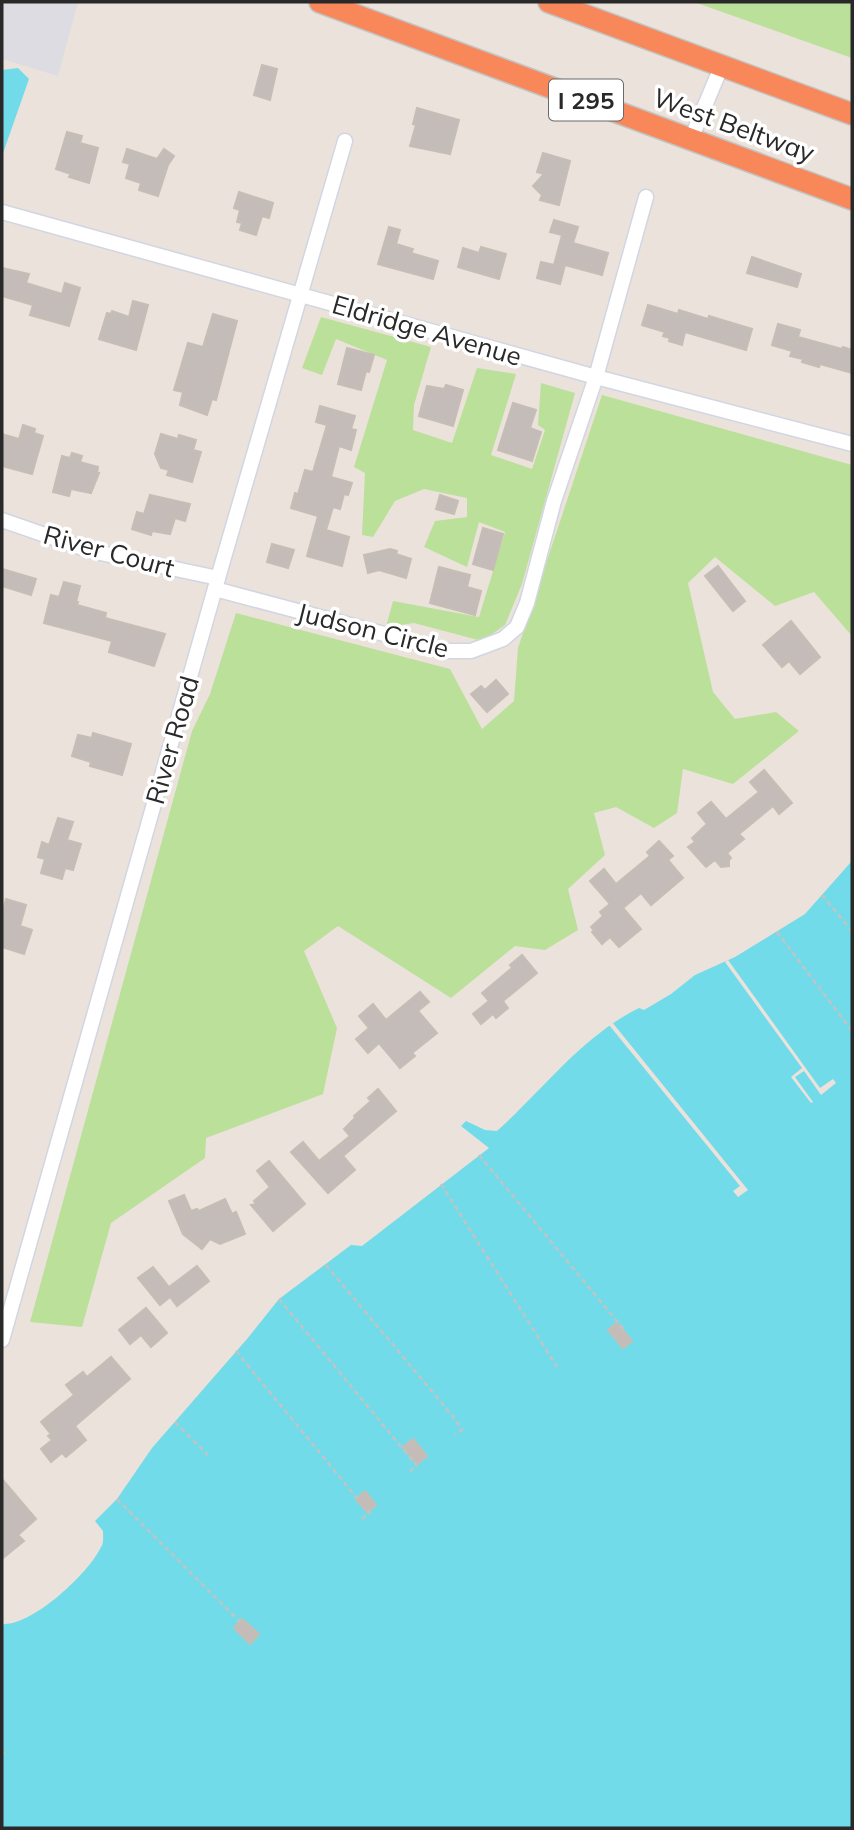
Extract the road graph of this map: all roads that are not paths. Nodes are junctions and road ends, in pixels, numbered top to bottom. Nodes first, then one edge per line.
1 (320, 2) edge
2 (549, 2) edge
3 (722, 65) junction
4 (852, 114) edge
5 (691, 139) junction
6 (345, 141) dead end
7 (646, 197) dead end
8 (852, 199) edge
9 (2, 212) edge
10 (300, 294) junction
11 (596, 377) junction
12 (852, 444) edge
13 (2, 520) edge
14 (216, 584) junction
15 (4, 1323) edge
16 (2, 1340) edge

1 - 5 highway, West Beltway / I 295
2 - 3 highway, West Beltway
3 - 4 highway, West Beltway
3 - 5 street
5 - 8 highway, West Beltway / I 295
6 - 10 street, River Road
7 - 11 street, Judson Circle
9 - 10 street, Eldridge Avenue
10 - 11 street, Eldridge Avenue
10 - 14 street, River Road
11 - 12 street, Eldridge Avenue
11 - 14 street, Judson Circle
13 - 14 street, River Court
14 - 15 street, River Road
15 - 16 street, River Road

